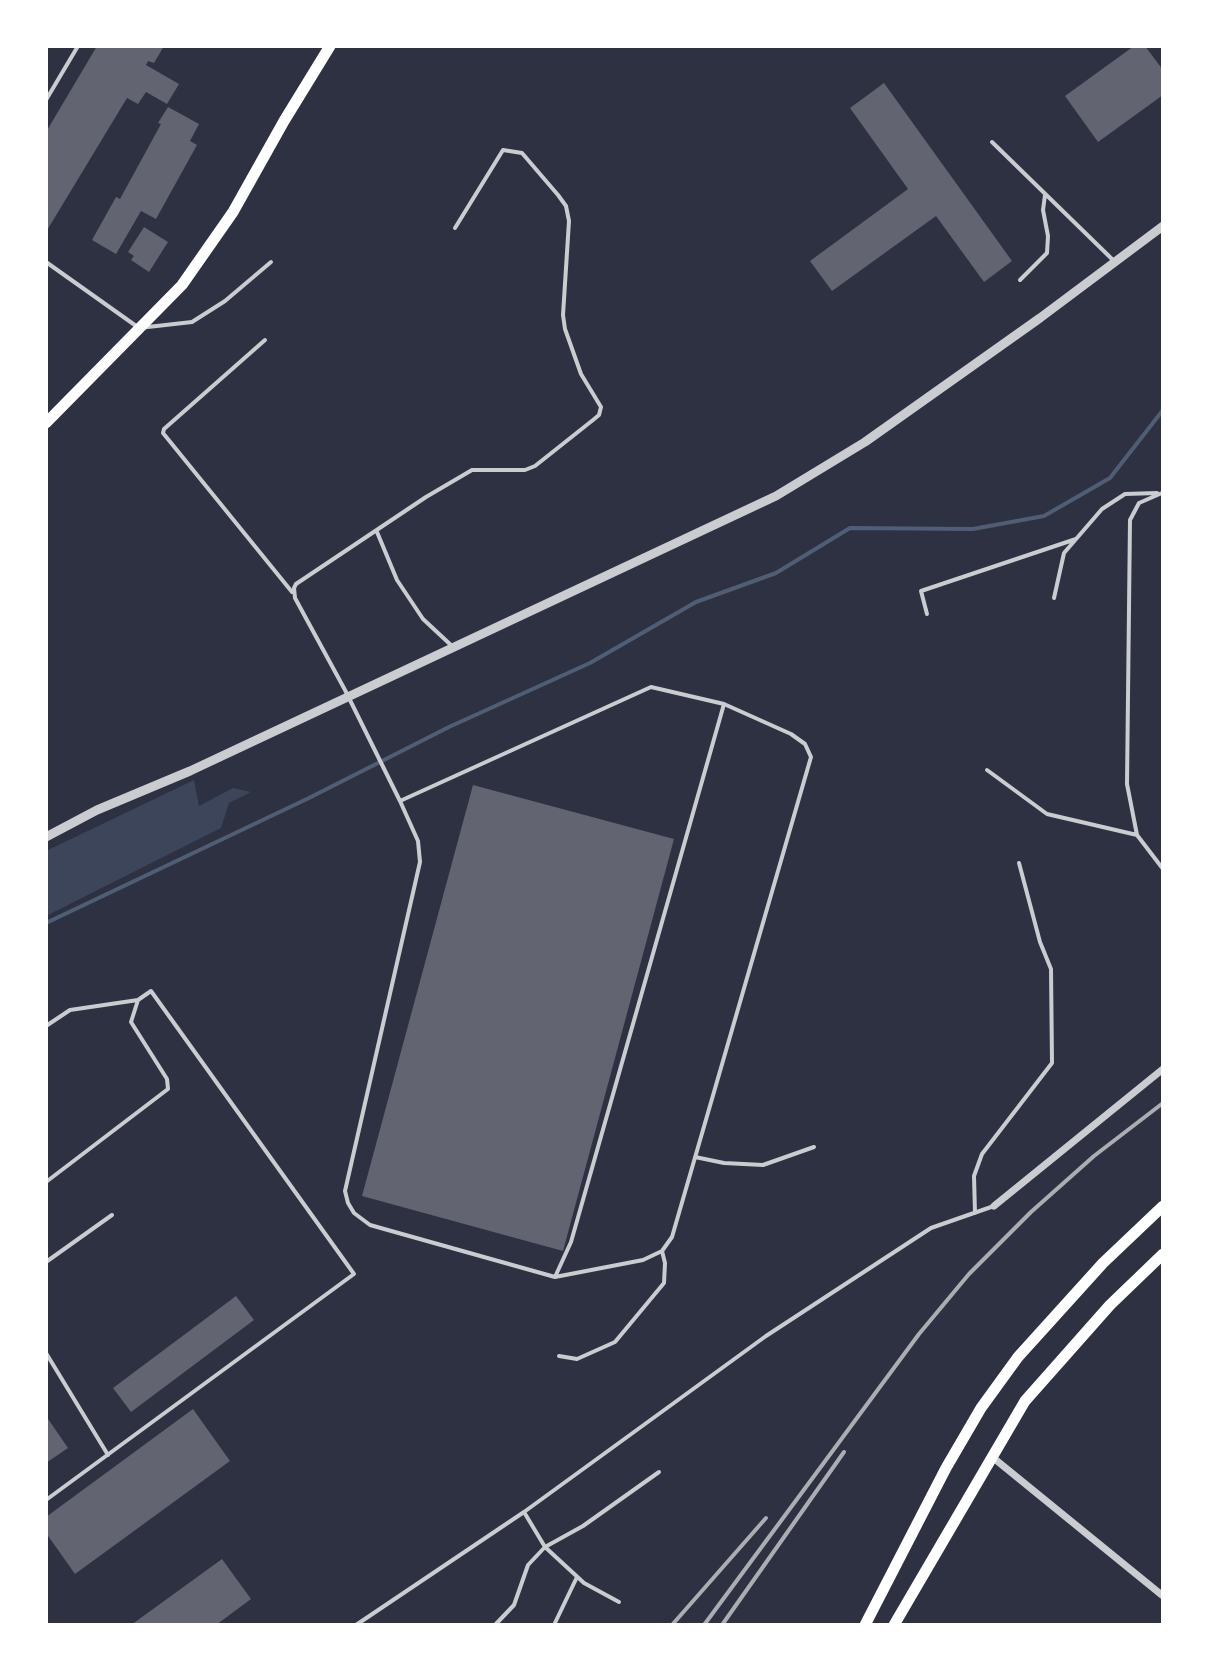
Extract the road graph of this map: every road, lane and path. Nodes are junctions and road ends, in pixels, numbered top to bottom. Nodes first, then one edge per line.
1 (78, 46) edge
2 (330, 46) edge
3 (46, 100) edge
4 (992, 142) dead end
5 (1045, 194) junction
6 (1163, 226) edge
7 (455, 228) dead end
8 (46, 262) edge
9 (271, 262) dead end
10 (1115, 262) junction
11 (1020, 280) dead end
12 (139, 328) junction
13 (265, 340) dead end
14 (46, 423) edge
15 (1162, 493) edge
16 (377, 532) junction
17 (1076, 539) junction
18 (294, 594) junction
19 (1054, 598) dead end
20 (927, 614) dead end
21 (453, 648) junction
22 (348, 697) junction
23 (724, 704) junction
24 (987, 770) dead end
25 (400, 801) junction
26 (1137, 835) junction
27 (46, 837) edge
28 (1019, 863) dead end
29 (1163, 869) edge
30 (138, 1000) junction
31 (46, 1026) edge
32 (1163, 1069) edge
33 (814, 1147) dead end
34 (695, 1157) junction
35 (46, 1182) edge
36 (994, 1206) joint
37 (1163, 1206) edge
38 (975, 1213) junction
39 (112, 1215) dead end
40 (662, 1251) junction
41 (1163, 1254) edge
42 (46, 1262) edge
43 (555, 1277) junction
44 (46, 1353) edge
45 (559, 1356) dead end
46 (108, 1455) junction
47 (991, 1456) junction
48 (659, 1472) dead end
49 (46, 1500) edge
50 (524, 1512) junction
51 (545, 1547) junction
52 (577, 1577) junction
53 (1163, 1596) edge
54 (619, 1602) dead end
55 (356, 1625) edge
56 (495, 1625) edge
57 (554, 1625) edge
58 (865, 1625) edge
59 (894, 1625) edge

1 - 3 lane
2 - 12 main road
4 - 5 lane
5 - 10 lane
5 - 11 lane
6 - 10 street
7 - 16 lane
8 - 12 lane
9 - 12 lane
10 - 21 street
12 - 14 main road
13 - 18 lane
15 - 17 lane
15 - 26 lane
16 - 18 lane
16 - 21 lane
17 - 19 lane
17 - 20 lane
18 - 22 lane
21 - 22 street
22 - 25 lane
22 - 27 street
23 - 25 lane
23 - 34 lane
23 - 43 lane
24 - 26 lane
25 - 43 lane
26 - 29 lane
28 - 38 lane
30 - 31 lane
30 - 35 lane
30 - 46 lane
32 - 36 street
33 - 34 lane
34 - 40 lane
36 - 38 lane
37 - 58 main road
38 - 50 lane
39 - 42 lane
40 - 43 lane
40 - 45 lane
41 - 47 main road
44 - 46 lane
46 - 49 lane
47 - 53 street
47 - 59 main road
48 - 51 lane
50 - 51 lane
50 - 55 lane
51 - 52 lane
51 - 56 lane
52 - 54 lane
52 - 57 lane

